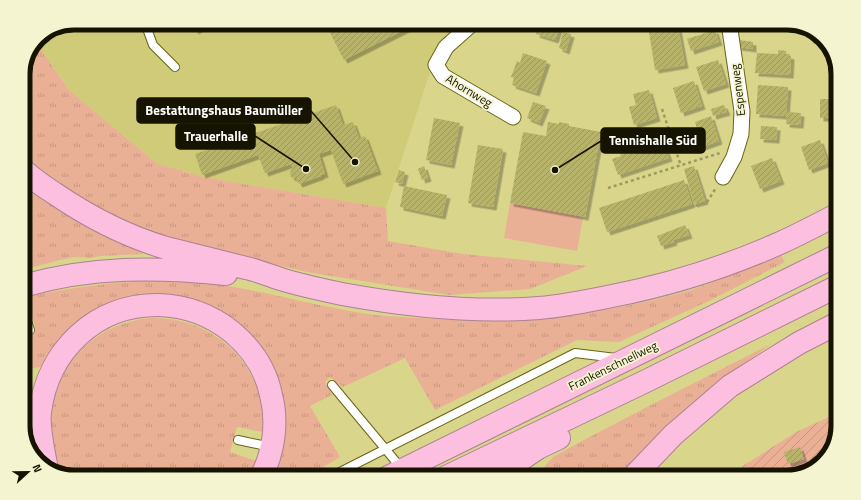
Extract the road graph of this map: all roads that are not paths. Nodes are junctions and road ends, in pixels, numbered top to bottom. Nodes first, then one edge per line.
1 (147, 30) edge
2 (465, 30) edge
3 (730, 30) edge
4 (175, 67) dead end
5 (513, 117) dead end
6 (30, 177) edge
7 (722, 177) road end
8 (831, 218) edge
9 (831, 258) edge
10 (286, 281) junction
11 (30, 284) edge
12 (831, 289) edge
13 (831, 327) edge
14 (625, 360) junction
15 (644, 382) junction
16 (332, 385) dead end
17 (30, 428) edge
18 (238, 440) dead end
19 (34, 445) edge
20 (272, 448) junction
21 (538, 448) junction
22 (385, 449) junction
23 (44, 452) edge
24 (522, 468) dead end
25 (264, 470) edge
26 (344, 470) edge
27 (394, 470) edge
28 (401, 470) edge
29 (461, 470) edge
30 (505, 470) edge
31 (640, 470) edge

1 - 4 lane
2 - 5 street, Ahornweg
3 - 7 street, Espenweg
6 - 10 highway
8 - 10 highway
9 - 14 highway, Frankenschnellweg
10 - 11 highway
12 - 15 highway
13 - 31 highway
14 - 22 lane
14 - 28 highway, Frankenschnellweg
15 - 21 highway
15 - 29 highway
16 - 22 lane
17 - 19 highway
18 - 20 lane
20 - 23 highway
20 - 25 highway
21 - 24 lane
21 - 30 highway
22 - 26 lane
22 - 27 lane

